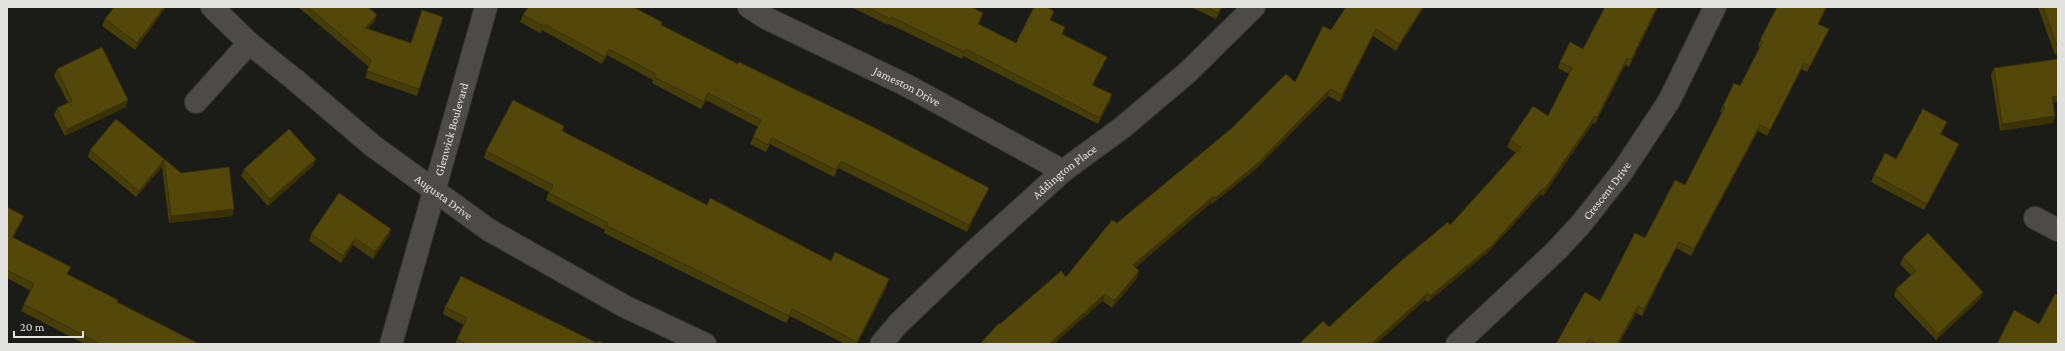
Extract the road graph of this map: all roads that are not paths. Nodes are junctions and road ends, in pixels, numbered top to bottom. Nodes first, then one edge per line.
1 (212, 7) edge
2 (486, 7) edge
3 (749, 7) edge
4 (1254, 7) edge
5 (1715, 7) edge
6 (249, 43) junction
7 (196, 102) dead end
8 (1063, 171) junction
9 (435, 193) junction
10 (2035, 218) dead end
11 (2058, 230) edge
12 (1462, 343) edge
13 (391, 344) edge
14 (705, 344) edge
15 (881, 344) edge

1 - 6 street, Augusta Drive
2 - 9 street, Glenwick Boulevard
3 - 8 street, Jameston Drive
4 - 8 street, Addington Place
5 - 12 street, Crescent Drive
6 - 7 street
6 - 9 street, Augusta Drive
8 - 15 street, Addington Place
9 - 13 street, Glenwick Boulevard
9 - 14 street, Augusta Drive
10 - 11 street

